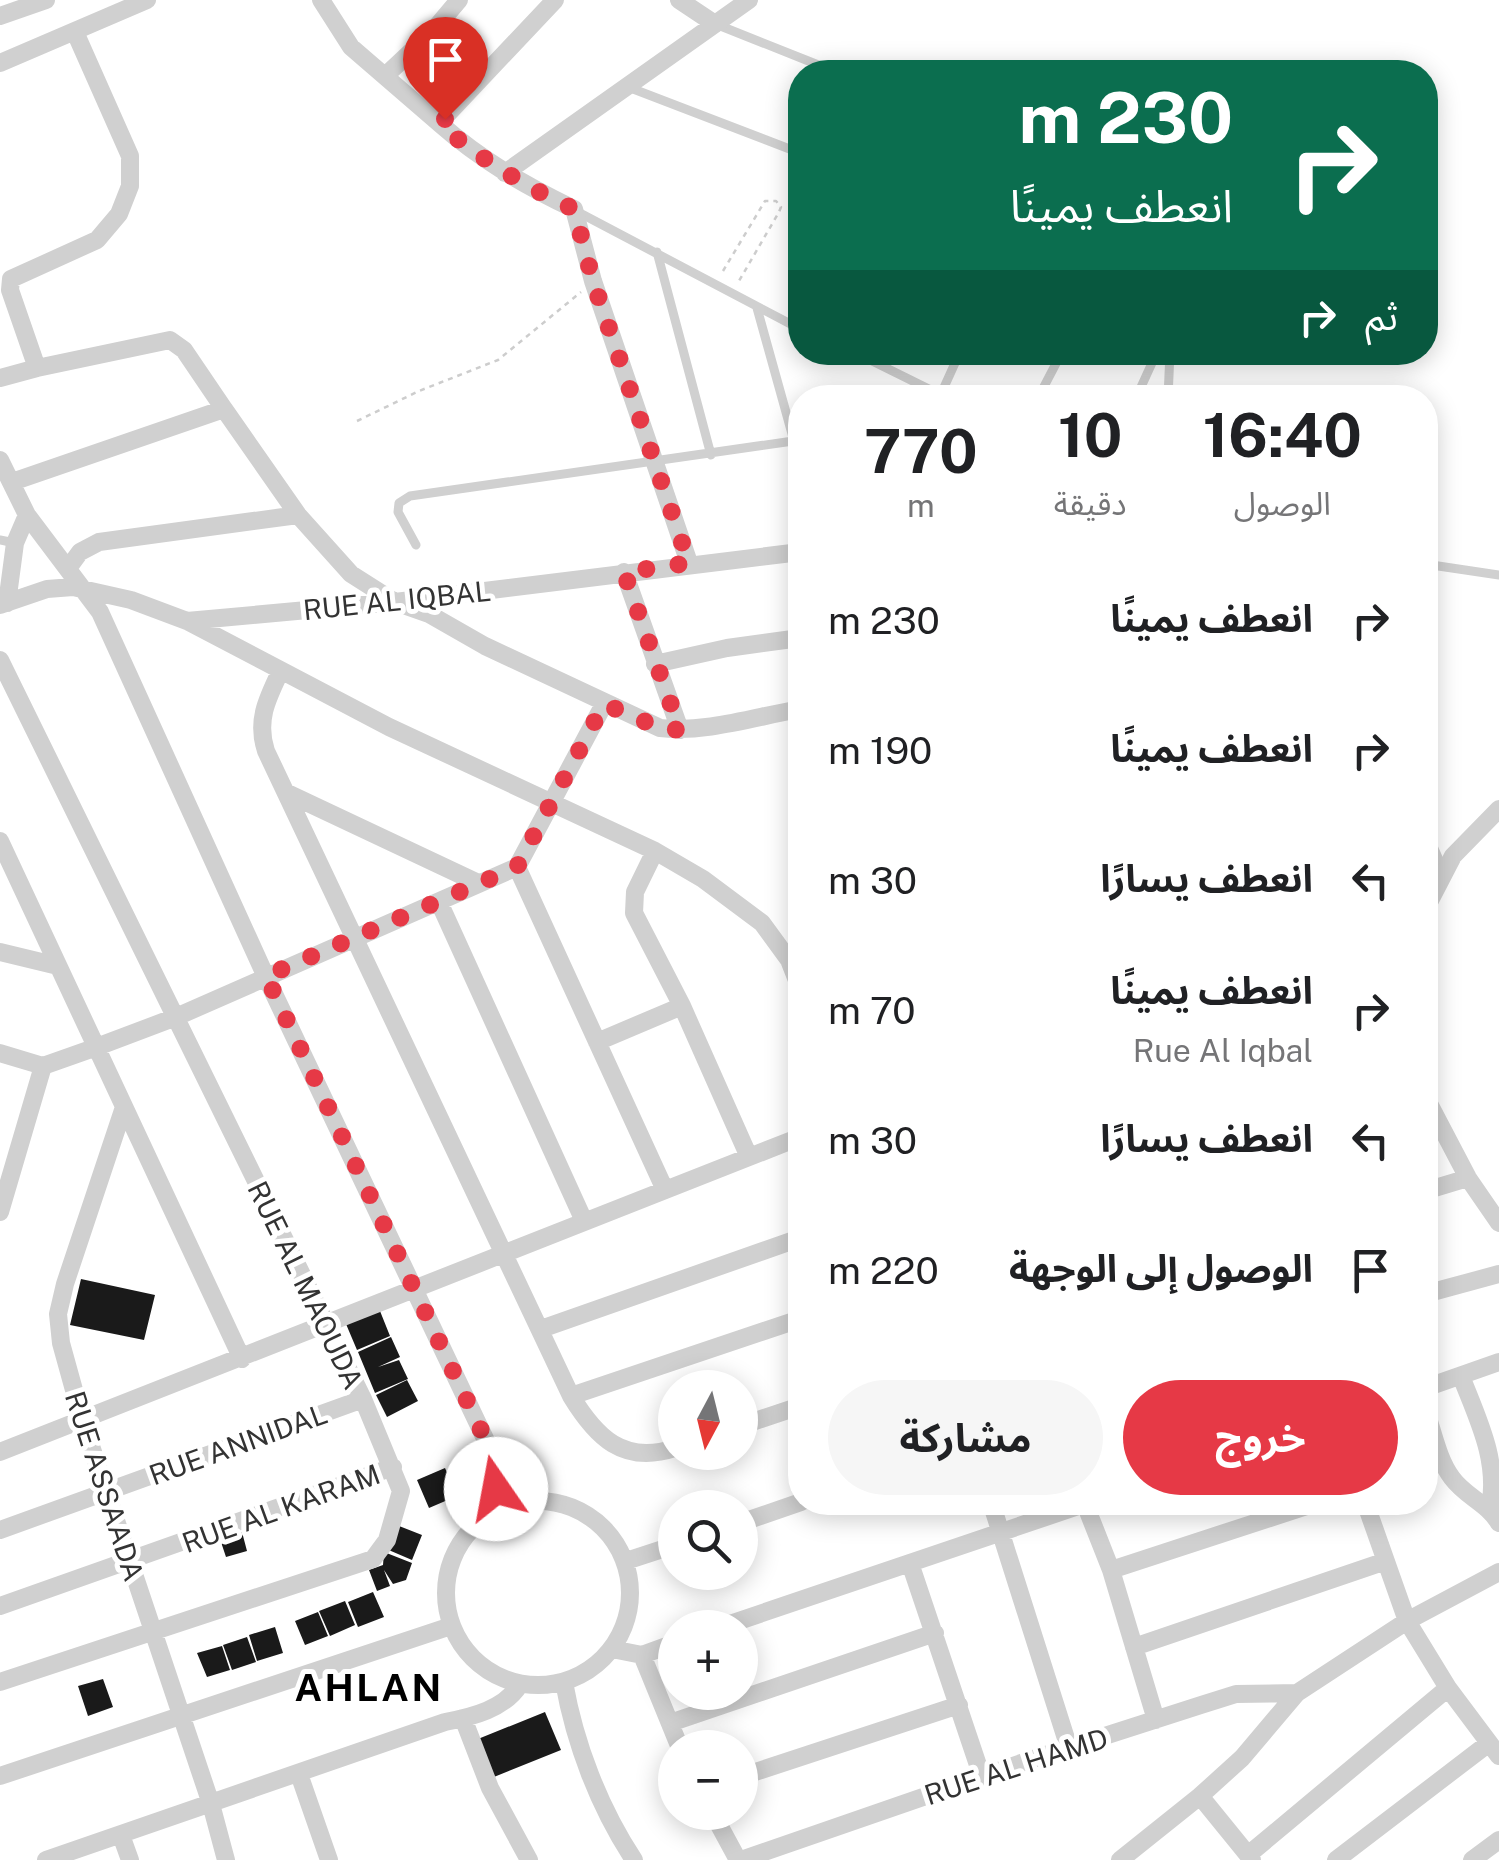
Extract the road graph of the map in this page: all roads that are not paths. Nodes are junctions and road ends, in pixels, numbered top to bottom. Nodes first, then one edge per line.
1 (46, 0) edge
2 (146, 0) edge
3 (320, 0) edge
4 (460, 0) edge
5 (554, 0) edge
6 (679, 0) edge
7 (749, 0) edge
8 (0, 16) edge
9 (715, 24) junction
10 (75, 32) junction
11 (806, 60) edge
12 (0, 63) edge
13 (385, 76) junction
14 (628, 87) junction
15 (439, 124) junction
16 (788, 149) edge
17 (504, 173) junction
18 (574, 209) junction
19 (657, 252) junction
20 (756, 308) junction
21 (788, 322) edge
22 (881, 365) edge
23 (38, 368) junction
24 (0, 378) edge
25 (922, 385) edge
26 (224, 409) junction
27 (788, 412) edge
28 (788, 442) edge
29 (710, 455) junction
30 (0, 460) edge
31 (656, 463) junction
32 (12, 482) junction
33 (27, 515) junction
34 (298, 515) junction
35 (8, 542) edge
36 (416, 545) dead end
37 (788, 553) edge
38 (689, 563) junction
39 (1438, 566) edge
40 (69, 567) junction
41 (624, 572) junction
42 (1499, 575) edge
43 (82, 589) junction
44 (395, 602) junction
45 (4, 604) edge
46 (188, 622) junction
47 (788, 640) edge
48 (0, 660) edge
49 (656, 664) junction
50 (280, 672) junction
51 (604, 704) junction
52 (788, 711) edge
53 (680, 730) junction
54 (286, 794) junction
55 (552, 802) junction
56 (1499, 809) edge
57 (0, 840) edge
58 (655, 851) junction
59 (1438, 857) edge
60 (517, 867) junction
61 (1444, 871) junction
62 (478, 884) junction
63 (1438, 887) edge
64 (439, 902) junction
65 (355, 938) junction
66 (0, 952) edge
67 (788, 957) edge
68 (58, 966) junction
69 (266, 976) junction
70 (682, 1006) junction
71 (176, 1017) junction
72 (597, 1042) junction
73 (94, 1048) junction
74 (0, 1053) edge
75 (43, 1066) junction
76 (123, 1110) junction
77 (1438, 1125) edge
78 (788, 1142) edge
79 (748, 1157) junction
80 (1468, 1178) junction
81 (1438, 1188) edge
82 (665, 1190) junction
83 (0, 1212) edge
84 (584, 1220) junction
85 (1499, 1223) edge
86 (788, 1242) edge
87 (504, 1253) junction
88 (1499, 1274) edge
89 (413, 1287) junction
90 (1438, 1290) edge
91 (788, 1323) edge
92 (324, 1326) junction
93 (542, 1328) junction
94 (242, 1358) junction
95 (1499, 1362) edge
96 (1461, 1376) junction
97 (1438, 1384) edge
98 (571, 1396) junction
99 (363, 1400) junction
100 (788, 1410) edge
101 (82, 1419) junction
102 (758, 1420) edge
103 (1438, 1444) edge
104 (0, 1452) edge
105 (658, 1452) edge
106 (498, 1466) junction
107 (392, 1467) junction
108 (106, 1492) junction
109 (524, 1501) junction
110 (788, 1507) edge
111 (494, 1512) junction
112 (996, 1515) edge
113 (1052, 1515) edge
114 (1091, 1515) edge
115 (1280, 1515) edge
116 (1369, 1515) edge
117 (1494, 1515) edge
118 (758, 1517) edge
119 (0, 1530) edge
120 (1002, 1532) junction
121 (658, 1551) edge
122 (626, 1561) junction
123 (130, 1562) junction
124 (1383, 1562) junction
125 (910, 1563) junction
126 (1111, 1570) junction
127 (1499, 1572) edge
128 (0, 1606) edge
129 (758, 1614) edge
130 (1407, 1621) junction
131 (451, 1626) junction
132 (153, 1633) junction
133 (936, 1633) junction
134 (1134, 1647) junction
135 (612, 1649) junction
136 (658, 1649) edge
137 (642, 1654) junction
138 (0, 1682) edge
139 (564, 1682) junction
140 (530, 1685) junction
141 (1448, 1688) junction
142 (1297, 1693) junction
143 (960, 1705) junction
144 (181, 1717) junction
145 (463, 1718) junction
146 (571, 1720) junction
147 (1156, 1720) junction
148 (670, 1723) junction
149 (673, 1730) edge
150 (1069, 1748) junction
151 (1494, 1750) edge
152 (758, 1771) edge
153 (299, 1774) junction
154 (0, 1776) edge
155 (982, 1777) junction
156 (1200, 1796) junction
157 (211, 1804) junction
158 (722, 1830) edge
159 (121, 1835) junction
160 (1499, 1840) edge
161 (1250, 1857) edge
162 (1122, 1859) edge
163 (46, 1860) edge
164 (130, 1860) edge
165 (226, 1860) edge
166 (329, 1860) edge
167 (529, 1860) edge
168 (634, 1860) edge
169 (739, 1860) edge
170 (1336, 1860) edge
171 (1472, 1860) edge

1 - 8 street
2 - 10 street
3 - 13 street
4 - 13 street
5 - 15 street
6 - 9 street
7 - 9 street
9 - 11 lane
9 - 14 street
10 - 12 street
10 - 23 street
13 - 15 street
14 - 16 lane
14 - 17 street
15 - 17 street
17 - 18 street
18 - 19 lane
18 - 31 street
19 - 20 lane
19 - 29 lane
20 - 21 lane
20 - 27 lane
22 - 25 lane
23 - 24 street
23 - 26 street
26 - 32 street
26 - 34 street
28 - 29 lane
29 - 31 lane
30 - 32 street
31 - 36 lane
31 - 38 street
32 - 33 street
33 - 35 street
33 - 40 street
34 - 40 street
34 - 44 street
35 - 45 street
37 - 38 street, RUE AL IQBAL
38 - 41 street, RUE AL IQBAL
39 - 42 lane
40 - 43 street
41 - 44 street, RUE AL IQBAL
41 - 49 street
43 - 45 street, RUE AL IQBAL
43 - 46 street, RUE AL IQBAL
43 - 69 street
44 - 46 street, RUE AL IQBAL
44 - 51 street
46 - 50 street
47 - 49 street
48 - 71 street, RUE AL MAOUDA
49 - 53 street
50 - 54 street
50 - 55 street
51 - 53 street
51 - 55 street
52 - 53 street
54 - 62 street
54 - 65 street
55 - 58 street
55 - 60 street
56 - 61 street
57 - 68 street
58 - 67 street
58 - 70 street
59 - 61 lane
60 - 62 street
60 - 72 street
61 - 63 street
62 - 64 street
64 - 65 street
64 - 84 street
65 - 69 street
65 - 87 street
66 - 68 street
68 - 73 street
69 - 71 street
69 - 89 street
70 - 72 street
70 - 79 street
71 - 73 street
71 - 92 street, RUE AL MAOUDA
72 - 82 street
73 - 75 street
73 - 76 street
74 - 75 street
75 - 83 street
76 - 94 street
76 - 101 street, RUE ASSAADA
77 - 80 street
78 - 79 street
79 - 82 street
80 - 81 street
80 - 85 street
82 - 84 street
84 - 87 street
86 - 93 street
87 - 89 street
87 - 93 street
88 - 90 street
89 - 92 street
89 - 106 street
91 - 98 street
92 - 94 street
92 - 99 street, RUE AL MAOUDA
93 - 98 street
94 - 101 street
95 - 96 street
96 - 97 street
96 - 117 street
98 - 105 street
99 - 107 street, RUE AL MAOUDA
99 - 108 street, RUE ANNIDAL
100 - 102 street
101 - 104 street
101 - 108 street, RUE ASSAADA
103 - 117 street
106 - 109 street
106 - 111 street
107 - 123 street, RUE AL KARAM
107 - 132 street, RUE AL MAOUDA
108 - 119 street, RUE ANNIDAL
108 - 123 street, RUE ASSAADA
109 - 111 street
109 - 122 street
110 - 118 street
111 - 131 street
112 - 120 street
113 - 120 street
114 - 126 street
115 - 126 street
116 - 124 street
120 - 125 street
120 - 150 street
121 - 122 street
122 - 135 street
123 - 128 street, RUE AL KARAM
123 - 132 street, RUE ASSAADA
124 - 130 street
124 - 134 street
125 - 129 street
125 - 133 street
126 - 134 street
127 - 130 street
130 - 141 street
130 - 142 street
131 - 140 street
131 - 144 street
132 - 138 street, RUE AL MAOUDA
132 - 144 street, RUE ASSAADA
133 - 143 street
133 - 148 street
134 - 147 street
135 - 137 street
135 - 139 street
136 - 137 street
137 - 148 street
139 - 140 street
139 - 146 street
140 - 145 street
140 - 146 street
141 - 151 street
141 - 161 street
142 - 147 street, RUE AL HAMD
142 - 156 street
143 - 152 street
143 - 155 street
144 - 154 street
144 - 157 street, RUE ASSAADA
145 - 153 street
145 - 167 street
146 - 168 street
147 - 150 street, RUE AL HAMD
148 - 149 street
150 - 155 street, RUE AL HAMD
151 - 170 street
153 - 157 street
153 - 166 street
155 - 169 street, RUE AL HAMD
156 - 161 street
156 - 162 street
157 - 159 street
157 - 165 street, RUE ASSAADA
158 - 169 street
159 - 163 street
159 - 164 street
160 - 171 street

